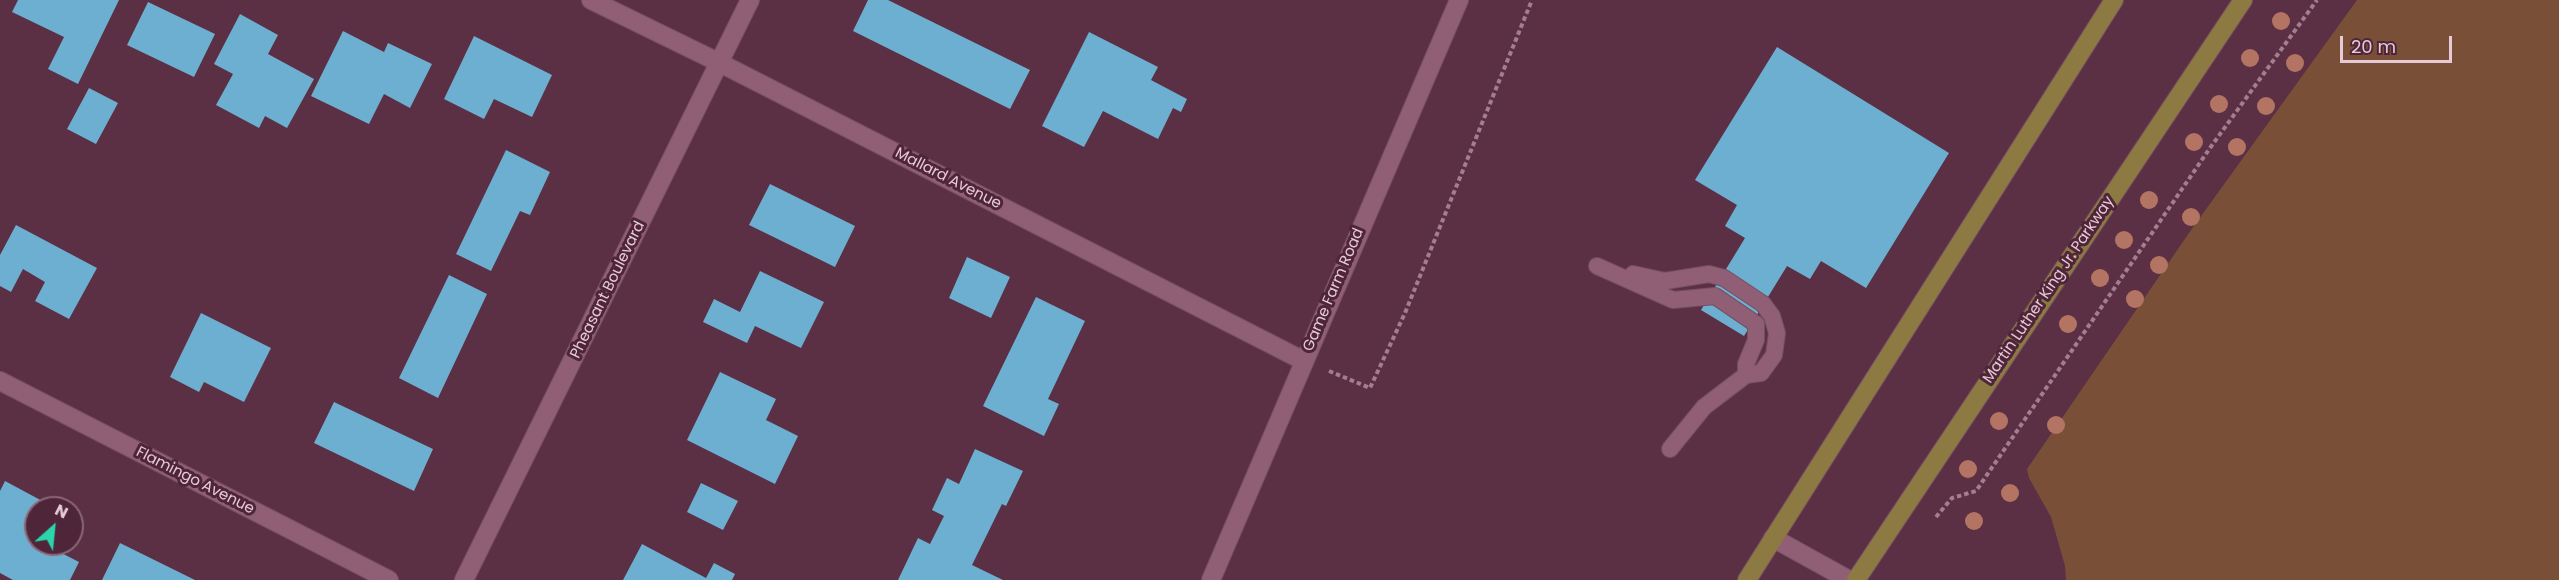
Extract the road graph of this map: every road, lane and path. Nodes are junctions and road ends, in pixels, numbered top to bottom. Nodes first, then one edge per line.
1 (591, 0) edge
2 (750, 0) edge
3 (1459, 0) edge
4 (1532, 0) edge
5 (2114, 0) edge
6 (2243, 0) edge
7 (2317, 0) edge
8 (720, 63) junction
9 (1597, 266) dead end
10 (1304, 361) junction
11 (0, 381) edge
12 (1670, 449) dead end
13 (1936, 517) dead end
14 (1773, 538) junction
15 (389, 580) edge
16 (464, 580) edge
17 (1211, 580) edge
18 (1747, 580) edge
19 (1849, 580) edge
20 (1856, 580) edge

1 - 8 street, Mallard Avenue
2 - 8 street, Pheasant Boulevard
3 - 10 street, Game Farm Road
4 - 10 path
5 - 14 main road
6 - 20 main road, Martin Luther King Jr. Parkway
7 - 13 path
8 - 10 street, Mallard Avenue
8 - 16 street, Pheasant Boulevard
9 - 12 lane
10 - 17 street, Game Farm Road
11 - 15 street, Flamingo Avenue
14 - 18 main road
14 - 19 street

